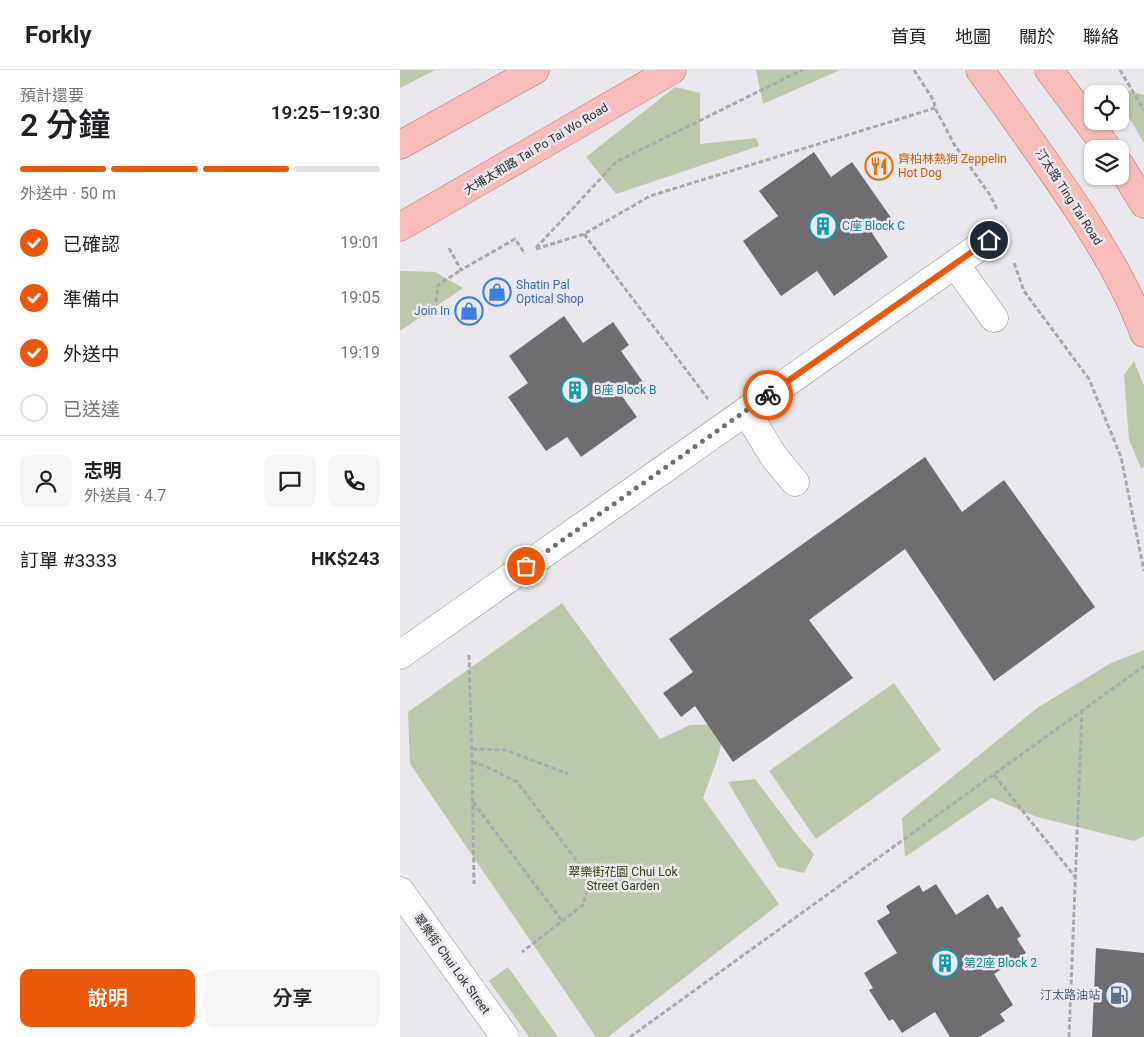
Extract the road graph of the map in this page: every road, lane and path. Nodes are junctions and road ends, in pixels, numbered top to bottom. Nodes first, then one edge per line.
1 (534, 70) edge
2 (672, 70) edge
3 (802, 70) edge
4 (914, 70) edge
5 (980, 70) edge
6 (1049, 70) edge
7 (1120, 70) edge
8 (936, 108) junction
9 (1144, 110) edge
10 (1101, 140) edge
11 (400, 145) edge
12 (1129, 180) edge
13 (995, 203) dead end
14 (1144, 204) edge
15 (400, 228) edge
16 (584, 234) junction
17 (989, 240) dead end
18 (449, 248) dead end
19 (525, 254) dead end
20 (1012, 257) dead end
21 (955, 264) junction
22 (461, 270) junction
23 (436, 302) dead end
24 (994, 318) dead end
25 (1144, 333) edge
26 (709, 400) dead end
27 (746, 411) junction
28 (795, 482) dead end
29 (1144, 571) edge
30 (400, 655) edge
31 (469, 655) dead end
32 (1144, 666) edge
33 (1082, 711) junction
34 (472, 748) junction
35 (472, 762) junction
36 (568, 774) dead end
37 (994, 775) junction
38 (472, 801) junction
39 (1076, 879) junction
40 (474, 884) dead end
41 (400, 891) edge
42 (563, 922) junction
43 (522, 952) dead end
44 (505, 1037) edge
45 (630, 1037) edge
46 (1069, 1037) edge

1 - 11 main road
2 - 15 main road, 大埔太和路 Tai Po Tai Wo Road
3 - 16 path
4 - 8 path
5 - 25 main road, 汀太路 Ting Tai Road
6 - 10 main road
7 - 9 path
8 - 13 path
8 - 16 path
12 - 14 main road
16 - 26 path
17 - 21 street
18 - 22 path
19 - 22 path
20 - 29 path
21 - 24 street
21 - 27 street
22 - 23 path
27 - 28 street
27 - 30 street
31 - 34 path
32 - 33 path
33 - 37 path
33 - 39 path
34 - 35 path
34 - 36 path
35 - 38 path
35 - 42 path
37 - 39 path
37 - 45 path
38 - 40 path
38 - 42 path
39 - 46 path
41 - 44 street, 翠樂街 Chui Lok Street
42 - 43 path

